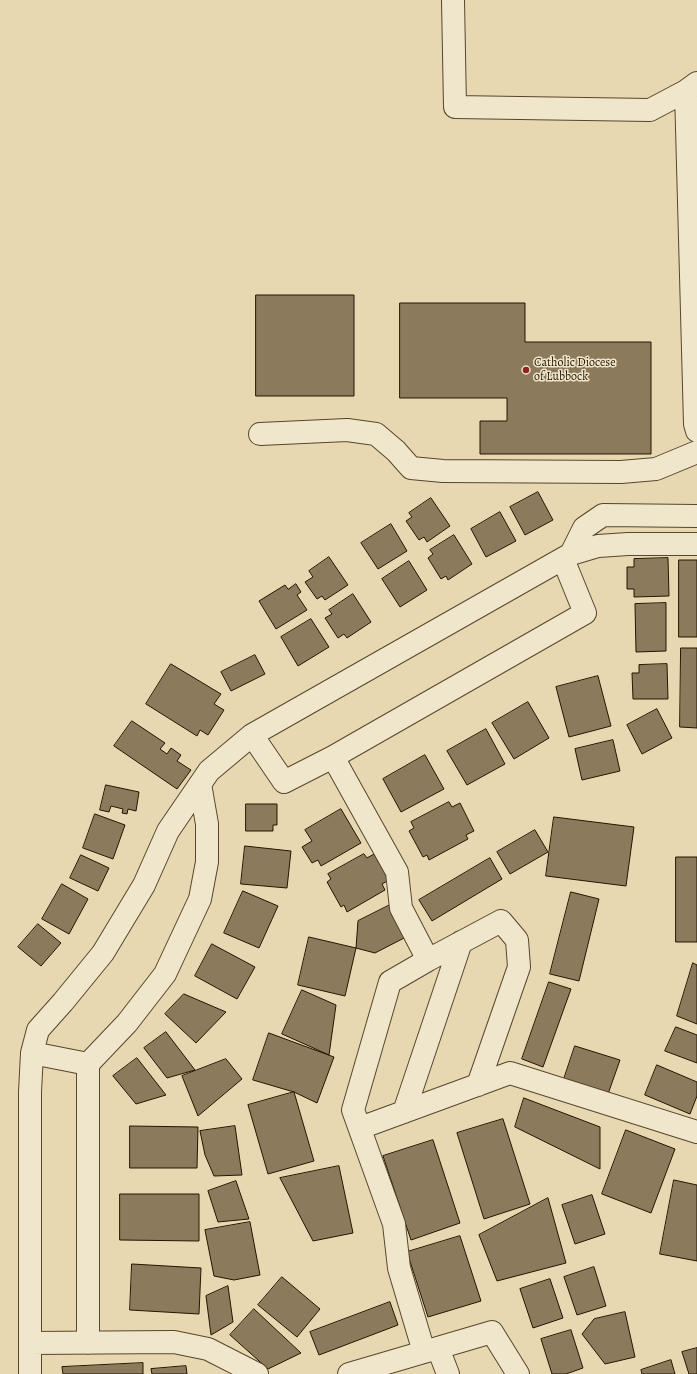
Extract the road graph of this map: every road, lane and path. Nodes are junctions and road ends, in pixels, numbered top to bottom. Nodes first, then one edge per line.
1 (453, 0) edge
2 (692, 87) edge
3 (697, 431) edge
4 (260, 434) dead end
5 (697, 452) edge
6 (697, 516) edge
7 (697, 544) edge
8 (567, 557) junction
9 (252, 735) junction
10 (333, 757) junction
11 (200, 784) junction
12 (461, 942) junction
13 (428, 960) junction
14 (32, 1053) junction
15 (88, 1064) junction
16 (478, 1084) junction
17 (404, 1112) junction
18 (360, 1128) junction
19 (697, 1132) edge
20 (30, 1343) junction
21 (88, 1343) junction
22 (431, 1350) junction
23 (30, 1374) edge
24 (257, 1374) edge
25 (350, 1374) edge
26 (448, 1374) edge
27 (518, 1374) edge

1 - 2 lane
2 - 3 lane
4 - 5 lane
6 - 8 lane
7 - 8 lane
8 - 9 lane
8 - 10 lane
9 - 10 lane
9 - 11 lane
10 - 13 lane
11 - 14 lane
11 - 15 lane
12 - 13 lane
12 - 16 lane
12 - 17 lane
13 - 18 lane
14 - 15 lane
14 - 20 lane
15 - 21 lane
16 - 17 lane
16 - 19 lane
17 - 18 lane
18 - 22 lane
20 - 21 lane
20 - 23 lane
21 - 24 lane
22 - 25 lane
22 - 26 lane
22 - 27 lane

